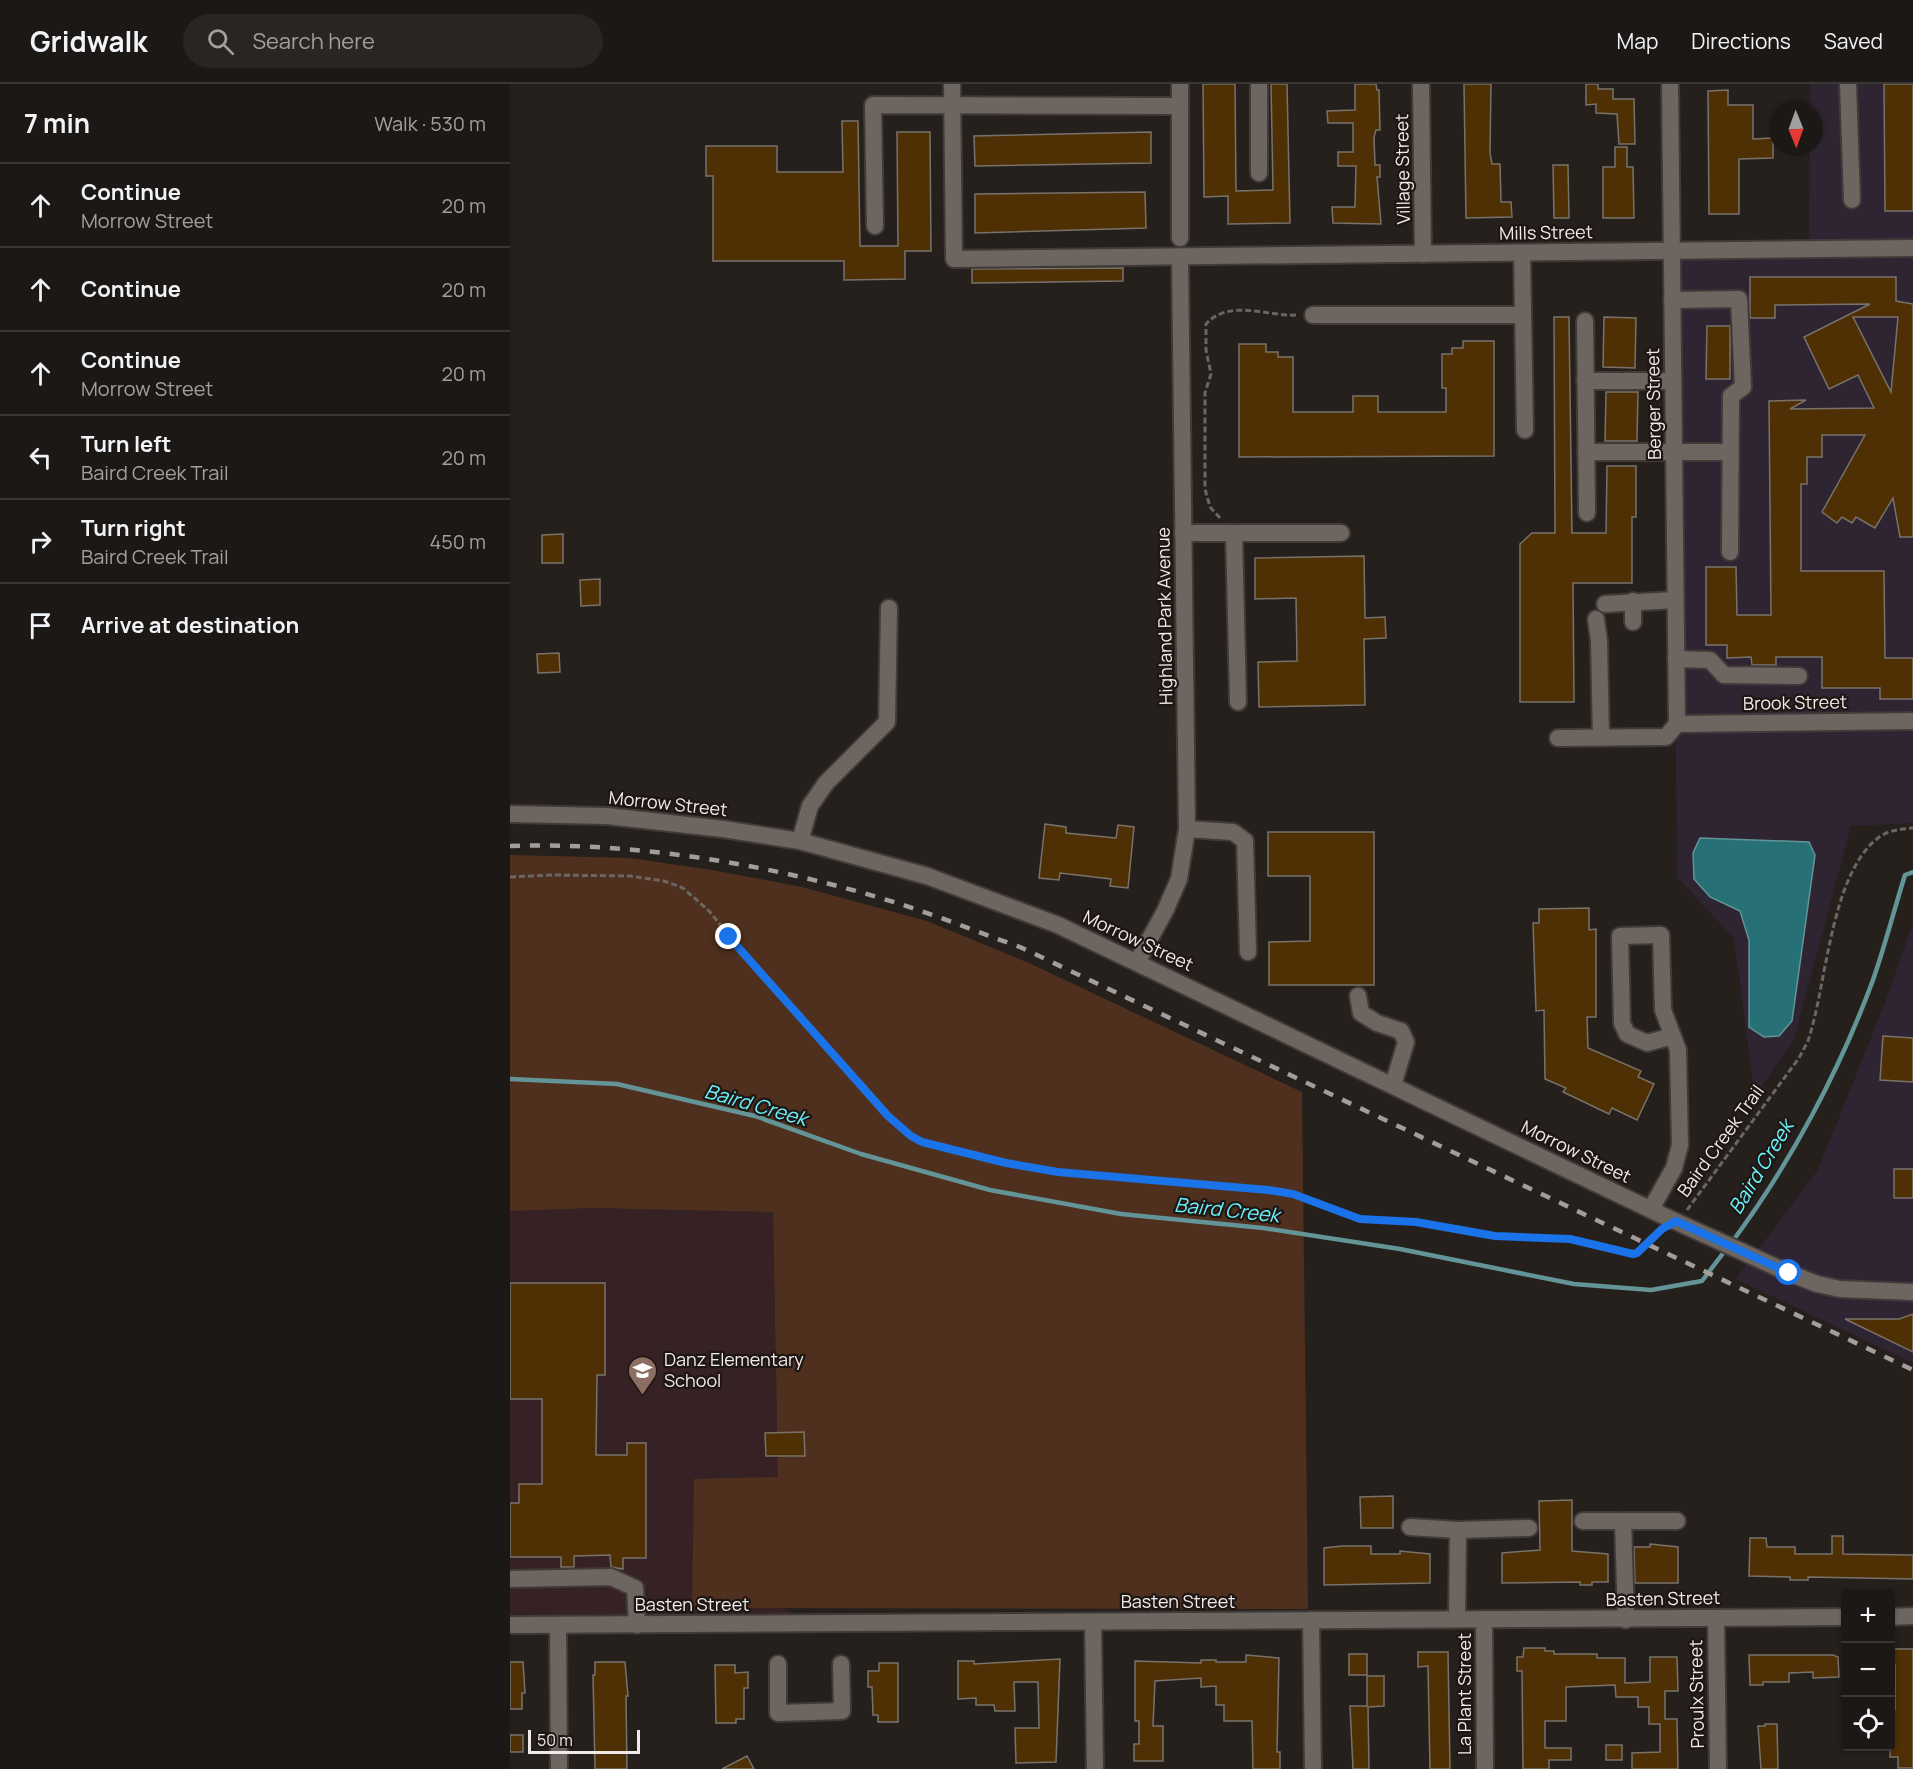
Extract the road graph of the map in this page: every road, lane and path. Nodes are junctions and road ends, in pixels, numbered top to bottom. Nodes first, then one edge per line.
1 (952, 84) edge
2 (1180, 84) edge
3 (1259, 84) edge
4 (1421, 84) edge
5 (1670, 84) edge
6 (1848, 84) edge
7 (952, 105) junction
8 (1180, 106) junction
9 (1259, 173) dead end
10 (1852, 200) dead end
11 (875, 226) dead end
12 (1180, 238) dead end
13 (1913, 248) edge
14 (1672, 251) junction
15 (1522, 253) junction
16 (1423, 254) junction
17 (1180, 258) junction
18 (1672, 300) junction
19 (1313, 315) joint
20 (1523, 315) junction
21 (1585, 321) dead end
22 (1585, 381) junction
23 (1673, 381) junction
24 (1525, 430) dead end
25 (1586, 452) junction
26 (1674, 452) junction
27 (1730, 452) junction
28 (1587, 513) dead end
29 (1183, 533) junction
30 (1229, 533) junction
31 (1341, 533) dead end
32 (1730, 552) dead end
33 (1675, 600) junction
34 (1633, 601) junction
35 (1605, 604) dead end
36 (889, 608) dead end
37 (1596, 619) dead end
38 (1633, 622) dead end
39 (1676, 659) junction
40 (1799, 676) dead end
41 (1238, 702) dead end
42 (1913, 721) edge
43 (1677, 724) junction
44 (1601, 737) junction
45 (1558, 738) dead end
46 (510, 814) edge
47 (1913, 828) edge
48 (1187, 829) junction
49 (800, 841) junction
50 (510, 877) edge
51 (1248, 952) dead end
52 (1137, 962) junction
53 (1358, 996) dead end
54 (1673, 1036) junction
55 (1394, 1085) junction
56 (1651, 1209) junction
57 (1676, 1221) junction
58 (1913, 1292) edge
59 (1583, 1521) dead end
60 (1623, 1521) junction
61 (1677, 1521) dead end
62 (1410, 1527) dead end
63 (1529, 1528) dead end
64 (1458, 1530) junction
65 (510, 1579) edge
66 (1841, 1617) edge
67 (1895, 1617) edge
68 (1913, 1617) edge
69 (1716, 1618) junction
70 (1457, 1619) junction
71 (1484, 1619) junction
72 (1311, 1620) junction
73 (1626, 1620) junction
74 (1093, 1622) junction
75 (510, 1625) edge
76 (558, 1625) junction
77 (637, 1625) junction
78 (778, 1664) dead end
79 (841, 1664) dead end
80 (560, 1769) edge
81 (1095, 1769) edge
82 (1313, 1769) edge
83 (1485, 1769) edge
84 (1718, 1769) edge

1 - 7 street
2 - 8 street
3 - 9 street
4 - 16 street, Village Street
5 - 14 street, Berger Street
6 - 10 street
7 - 8 street
7 - 11 street
7 - 17 street, Mills Street
8 - 12 street
13 - 14 street, Mills Street
14 - 15 street, Mills Street
14 - 18 street, Berger Street
15 - 16 street, Mills Street
15 - 20 street
16 - 17 street, Mills Street
17 - 29 street, Highland Park Avenue
18 - 23 street, Berger Street
18 - 27 street
19 - 20 street
19 - 30 path
20 - 24 street
21 - 22 street
22 - 23 street
22 - 25 street
23 - 26 street, Berger Street
25 - 26 street
25 - 28 street
26 - 27 street
26 - 33 street, Berger Street
27 - 32 street
29 - 30 street
29 - 48 street, Highland Park Avenue
30 - 31 street
30 - 41 street
33 - 34 street
33 - 39 street, Berger Street
34 - 35 street
34 - 38 street
36 - 49 street
37 - 44 street
39 - 40 street
39 - 43 street, Berger Street
42 - 43 street, Brook Street
43 - 44 street
44 - 45 street
46 - 49 street, Morrow Street
47 - 57 path, Baird Creek Trail
48 - 51 street
48 - 52 street, Highland Park Avenue
49 - 52 street, Morrow Street
50 - 57 path, Baird Creek Trail
52 - 55 street, Morrow Street
53 - 55 street
54 - 54 street
54 - 56 street
55 - 56 street, Morrow Street
56 - 57 street, Morrow Street
57 - 58 street, Morrow Street
59 - 60 street
60 - 61 street
60 - 73 street
62 - 64 street
63 - 64 street
64 - 70 street
65 - 77 street
66 - 69 street, Basten Street
67 - 68 street
69 - 73 street, Basten Street
69 - 84 street, Proulx Street
70 - 71 street, Basten Street
70 - 72 street, Basten Street
71 - 73 street, Basten Street
71 - 83 street, La Plant Street
72 - 74 street, Basten Street
72 - 82 street
74 - 77 street, Basten Street
74 - 81 street
75 - 76 street, Basten Street
76 - 77 street, Basten Street
76 - 80 street
78 - 79 street

